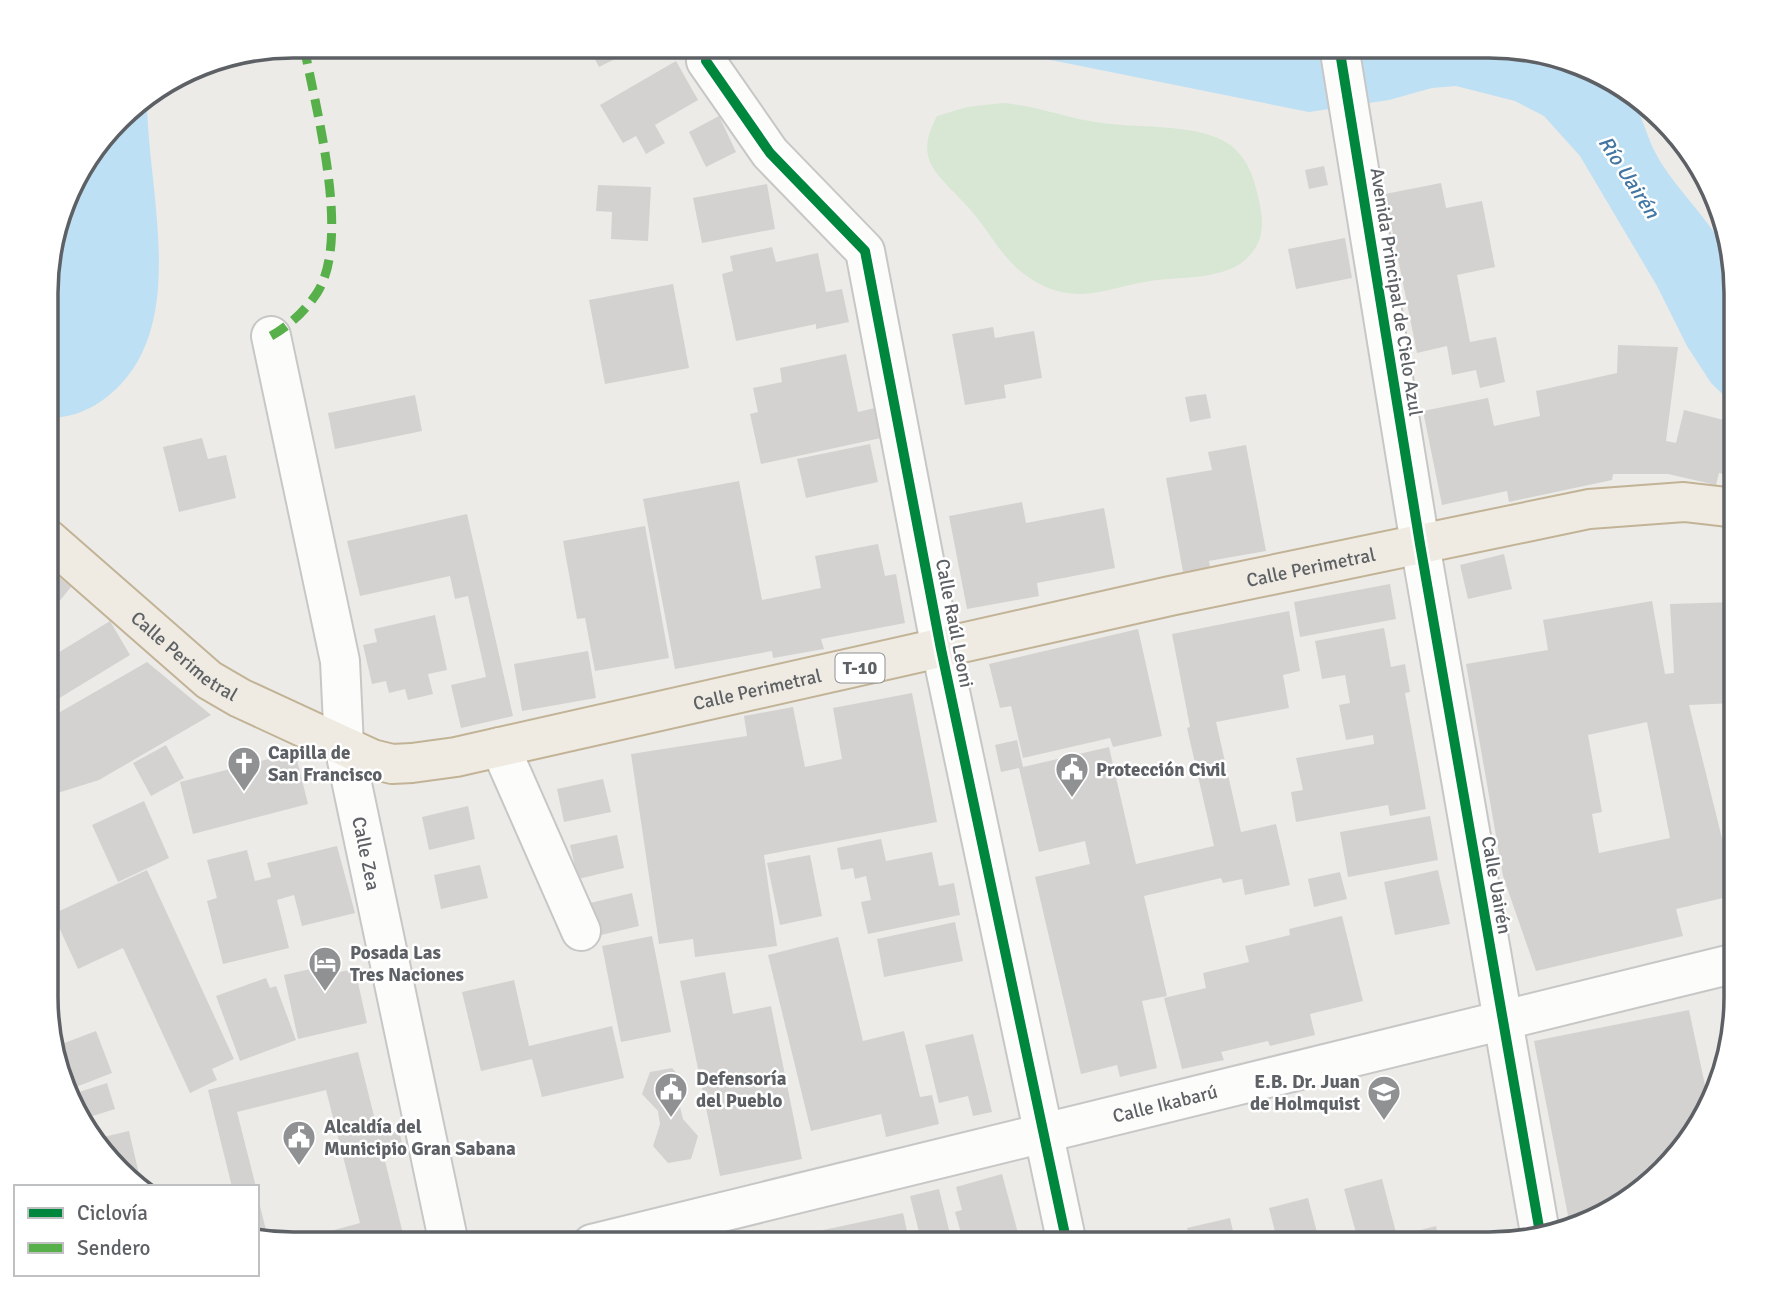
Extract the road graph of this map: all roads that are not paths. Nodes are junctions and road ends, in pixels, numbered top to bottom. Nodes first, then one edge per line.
1 (1341, 58) edge
2 (706, 61) dead end
3 (271, 336) dead end
4 (1724, 507) edge
5 (1420, 544) junction
6 (58, 548) edge
7 (942, 649) junction
8 (344, 746) junction
9 (500, 747) junction
10 (581, 931) dead end
11 (1724, 966) edge
12 (1503, 1020) junction
13 (1041, 1133) junction
14 (1539, 1226) edge
15 (446, 1232) edge
16 (641, 1232) edge
17 (1064, 1232) edge

1 - 5 street, Avenida Principal de Cielo Azul
2 - 7 street, Calle Raúl Leoni
3 - 8 street, Calle Zea
4 - 5 highway, Calle Perimetral / T-10
5 - 7 highway, Calle Perimetral / T-10
5 - 12 street, Calle Uairén
6 - 8 highway, Calle Perimetral / T-10
7 - 9 highway, Calle Perimetral / T-10
7 - 13 street, Calle Raúl Leoni
8 - 9 highway, Calle Perimetral / T-10
8 - 15 street, Calle Zea
9 - 10 street
11 - 12 street, Calle Ikabarú
12 - 13 street, Calle Ikabarú
12 - 14 street, Calle Uairén
13 - 16 street, Calle Ikabarú
13 - 17 street, Calle Raúl Leoni

